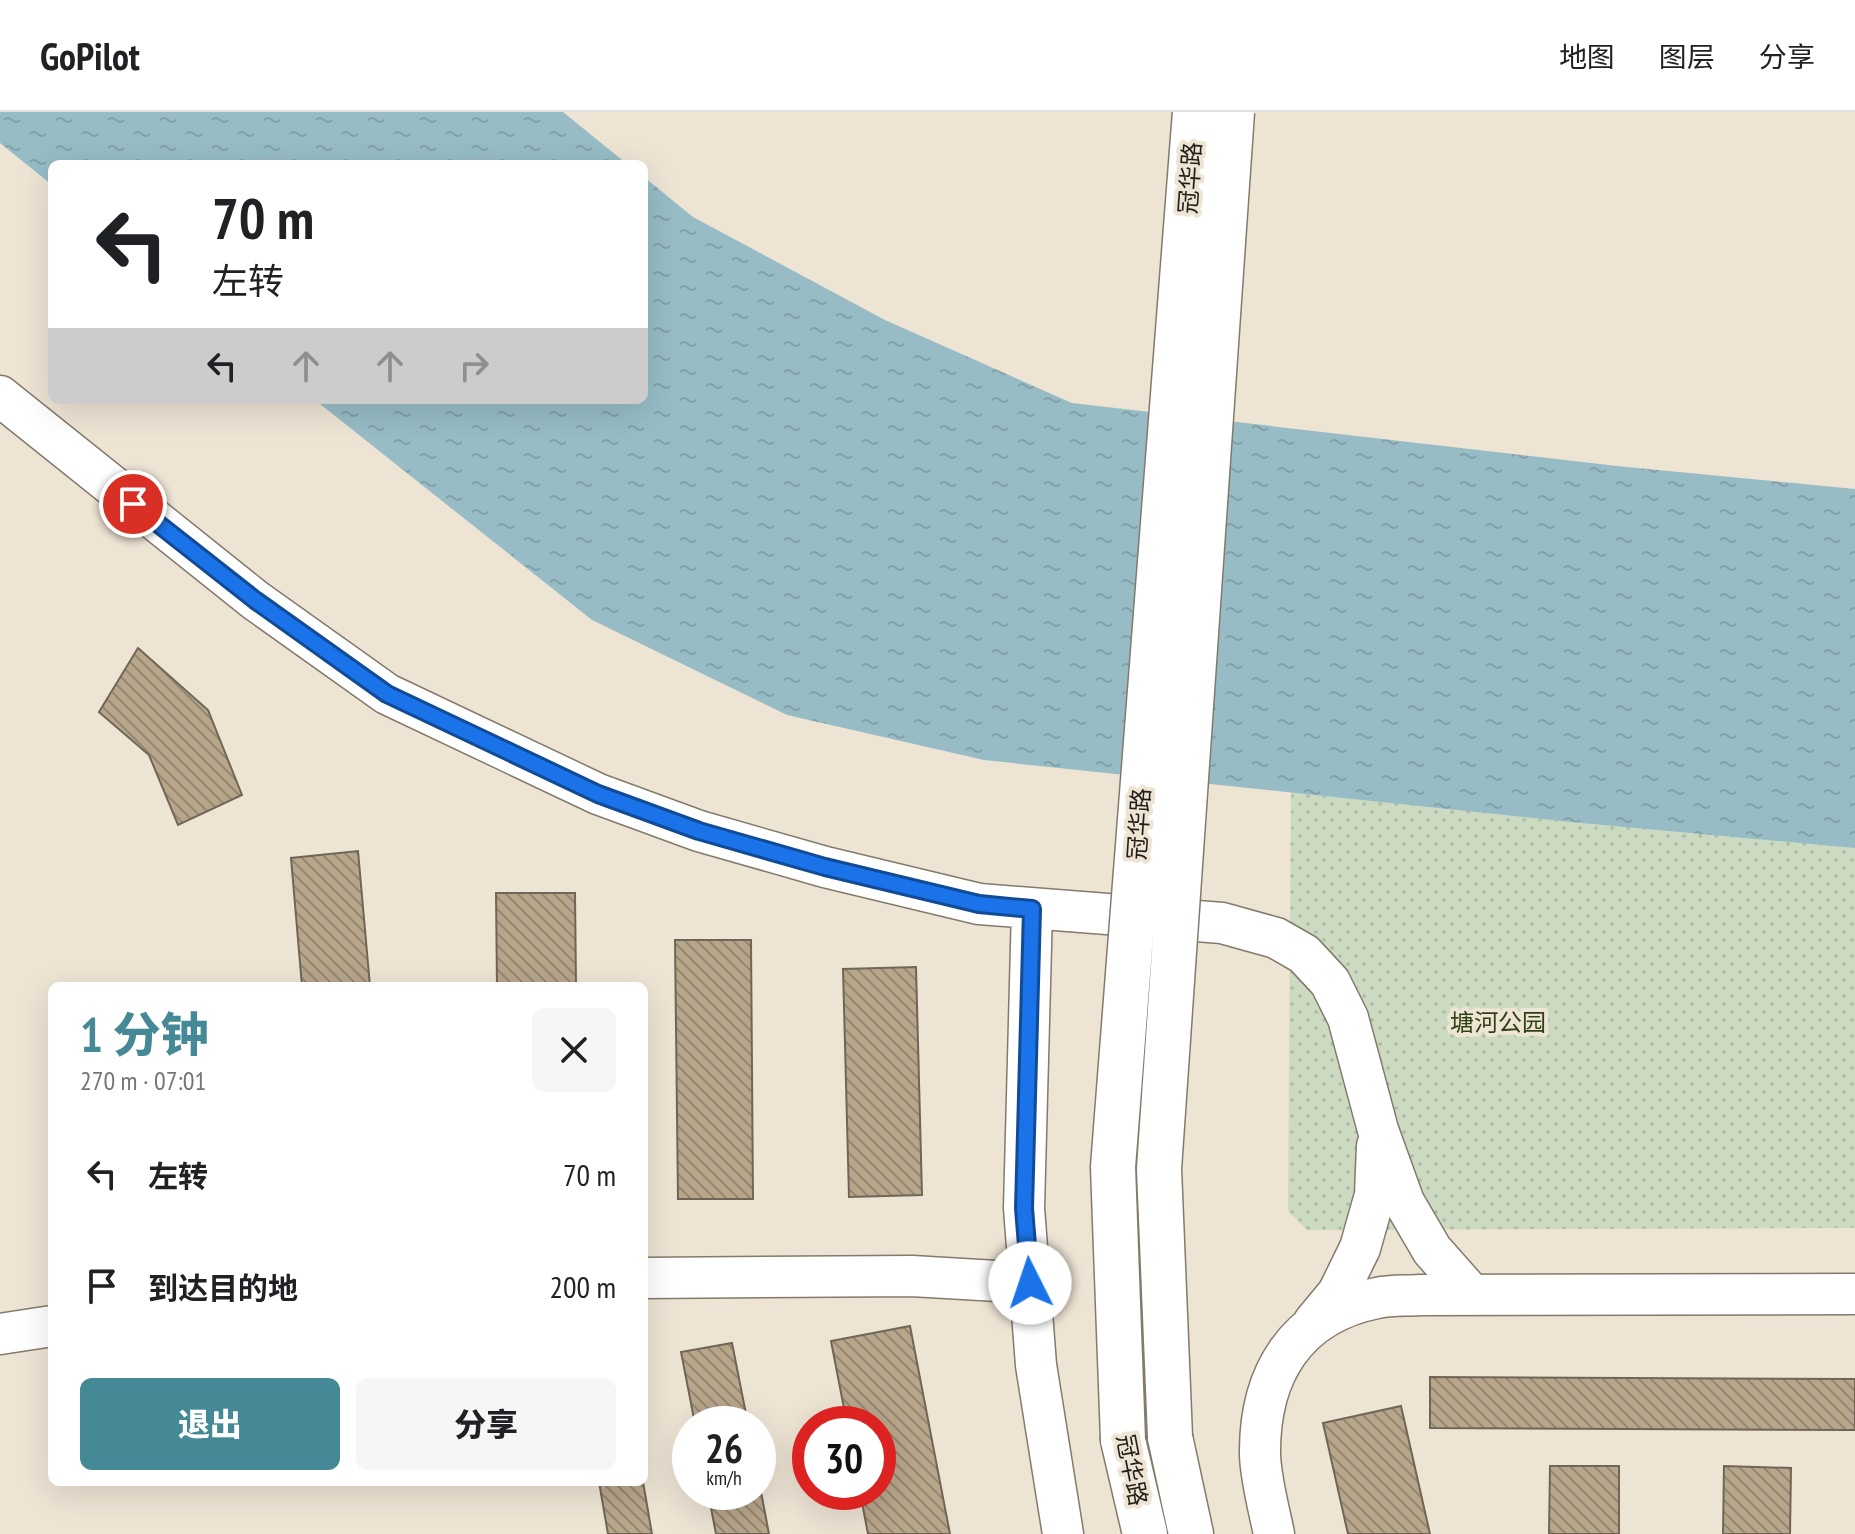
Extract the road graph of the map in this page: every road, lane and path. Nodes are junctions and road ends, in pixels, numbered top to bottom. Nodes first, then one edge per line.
1 (1195, 112) edge
2 (1232, 112) edge
3 (0, 396) edge
4 (1032, 909) junction
5 (1378, 1130) junction
6 (648, 1278) edge
7 (1030, 1283) junction
8 (1471, 1294) junction
9 (1855, 1294) edge
10 (1313, 1323) junction
11 (48, 1327) edge
12 (0, 1334) edge
13 (1063, 1534) edge
14 (1145, 1534) edge
15 (1191, 1534) edge
16 (1274, 1534) edge

1 - 14 main road, 冠华路, bridge
2 - 15 main road, 冠华路, bridge
3 - 4 street
4 - 5 street
4 - 7 street
5 - 8 street
5 - 10 street
6 - 7 street
7 - 13 street
8 - 9 street
8 - 10 street
10 - 16 street
11 - 12 street

